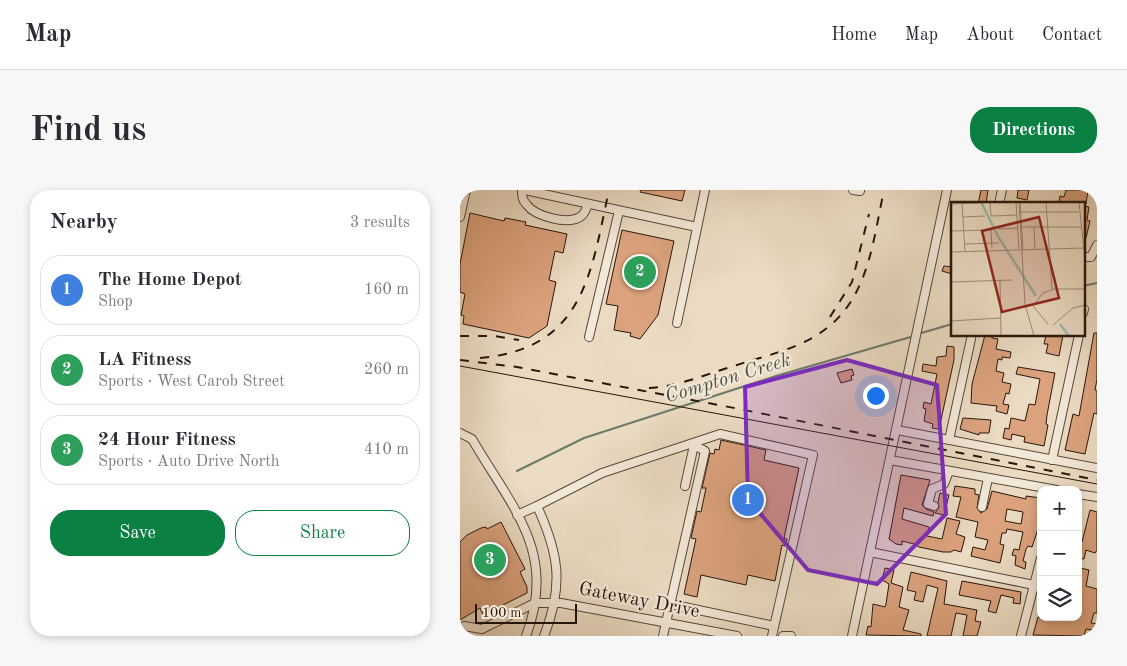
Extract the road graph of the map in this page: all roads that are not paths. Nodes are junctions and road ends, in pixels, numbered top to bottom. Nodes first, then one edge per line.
1 (466, 190) edge
2 (524, 190) edge
3 (705, 190) edge
4 (947, 190) edge
5 (588, 204) junction
6 (619, 210) junction
7 (460, 217) edge
8 (697, 228) junction
9 (1097, 246) edge
10 (1087, 257) edge
11 (677, 323) dead end
12 (1079, 336) edge
13 (589, 337) dead end
14 (971, 339) dead end
15 (897, 430) junction
16 (460, 433) edge
17 (949, 440) junction
18 (693, 444) junction
19 (890, 460) junction
20 (1052, 460) junction
21 (1097, 468) edge
22 (949, 471) junction
23 (988, 478) junction
24 (684, 486) dead end
25 (1037, 487) edge
26 (1082, 495) edge
27 (1097, 497) edge
28 (537, 506) junction
29 (934, 506) dead end
30 (982, 507) dead end
31 (517, 515) junction
32 (870, 552) junction
33 (1037, 573) edge
34 (1034, 585) junction
35 (534, 603) junction
36 (555, 603) junction
37 (670, 604) junction
38 (666, 622) junction
39 (774, 626) junction
40 (460, 628) edge
41 (526, 636) edge
42 (544, 636) edge
43 (663, 636) edge
44 (737, 636) edge
45 (772, 636) edge
46 (783, 636) edge
47 (791, 636) edge
48 (852, 636) edge
49 (1021, 636) edge

1 - 7 street
2 - 5 street
2 - 5 street
3 - 8 street
4 - 15 street
5 - 6 street
6 - 8 street
6 - 13 street
8 - 11 street
9 - 10 street
12 - 20 street
14 - 17 street
15 - 17 street
15 - 19 street
16 - 31 street
17 - 20 street
18 - 24 street
18 - 28 street
18 - 37 street
18 - 39 street
19 - 22 street
19 - 32 street
20 - 21 street
22 - 23 street
22 - 29 street
23 - 25 street
23 - 30 street
26 - 27 street
28 - 31 street
28 - 36 street
31 - 35 street
32 - 34 street
32 - 48 street
33 - 34 street
34 - 49 street
35 - 36 street, Gateway Drive
35 - 40 street
35 - 41 street
36 - 38 street, Gateway Drive
36 - 42 street
37 - 38 street
37 - 39 street
38 - 43 street
38 - 44 street, Gateway Drive
39 - 45 street
46 - 47 street

